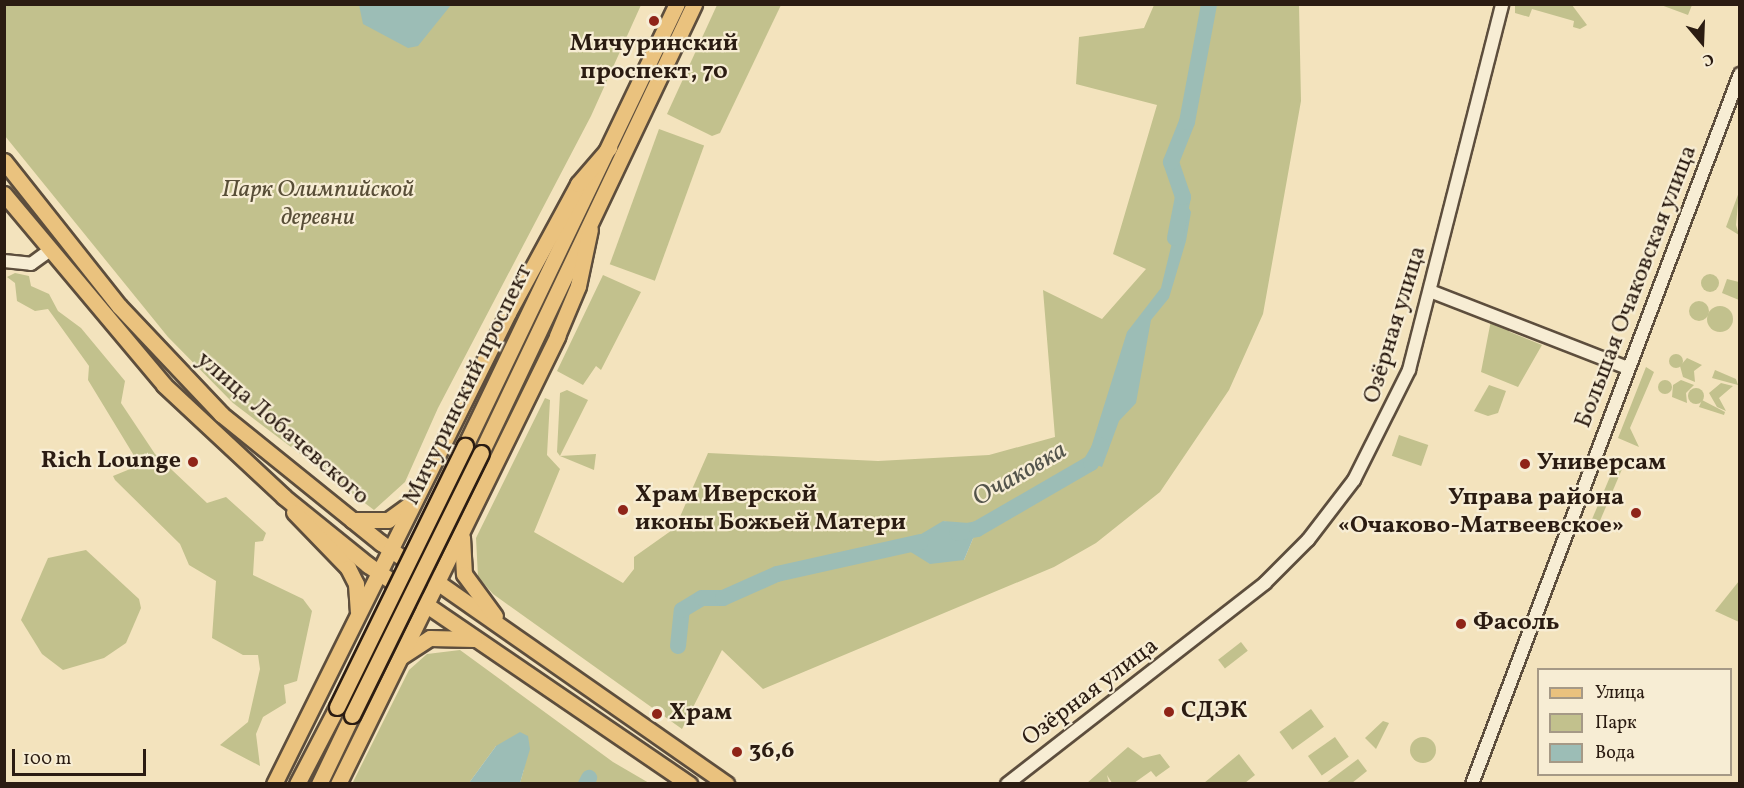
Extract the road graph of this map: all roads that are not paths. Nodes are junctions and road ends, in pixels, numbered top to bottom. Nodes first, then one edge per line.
1 (677, 4) edge
2 (694, 4) edge
3 (1502, 4) edge
4 (1740, 74) edge
5 (609, 148) junction
6 (4, 161) edge
7 (4, 194) edge
8 (590, 229) junction
9 (50, 250) junction
10 (4, 261) edge
11 (1430, 291) junction
12 (1628, 368) junction
13 (429, 471) junction
14 (419, 490) junction
15 (284, 497) junction
16 (478, 497) junction
17 (352, 520) junction
18 (462, 531) junction
19 (391, 550) junction
20 (380, 573) junction
21 (437, 582) junction
22 (426, 604) junction
23 (357, 614) junction
24 (509, 632) junction
25 (481, 640) junction
26 (337, 657) junction
27 (398, 660) junction
28 (386, 685) junction
29 (274, 783) edge
30 (297, 783) edge
31 (319, 783) edge
32 (338, 783) edge
33 (689, 783) edge
34 (726, 783) edge
35 (1007, 783) edge
36 (1472, 783) edge

1 - 5 main road, Мичуринский проспект
2 - 8 main road, Мичуринский проспект
3 - 11 street, Озёрная улица
4 - 12 street, Большая Очаковская улица
5 - 13 main road
5 - 30 main road, Мичуринский проспект, bridge
6 - 17 main road, улица Лобачевского
7 - 9 main road, улица Лобачевского
8 - 16 main road
8 - 31 main road, Мичуринский проспект, bridge
9 - 10 street
9 - 15 main road, улица Лобачевского
11 - 12 street
11 - 35 street, Озёрная улица
12 - 36 street, Большая Очаковская улица
13 - 14 main road
13 - 16 main road
14 - 17 main road
14 - 19 main road
15 - 20 main road, улица Лобачевского
15 - 23 main road
16 - 18 main road
17 - 19 main road, улица Лобачевского
18 - 21 main road
18 - 24 main road
19 - 20 main road
19 - 21 main road, улица Лобачевского
20 - 22 main road, улица Лобачевского
20 - 23 main road
21 - 22 main road
21 - 24 main road, улица Лобачевского
22 - 25 main road, улица Лобачевского
22 - 27 main road
23 - 26 main road
24 - 34 main road, улица Лобачевского
25 - 27 main road
25 - 33 main road, улица Лобачевского
26 - 28 main road
26 - 29 main road
27 - 28 main road
28 - 32 main road

